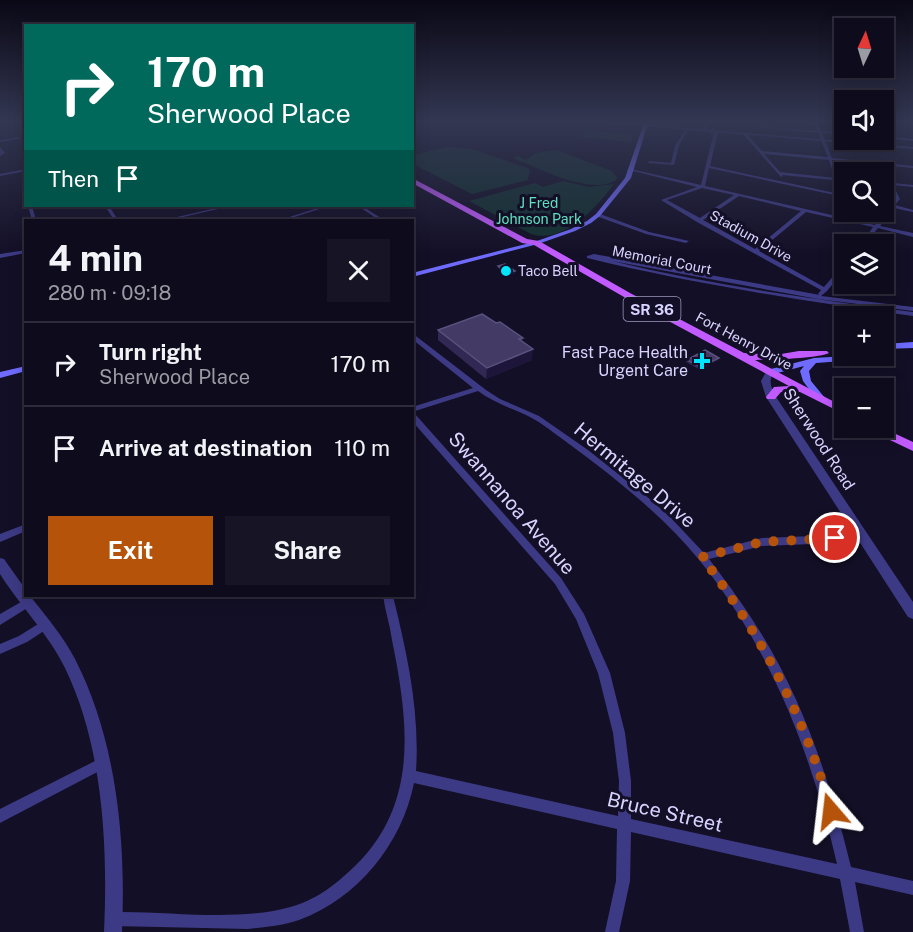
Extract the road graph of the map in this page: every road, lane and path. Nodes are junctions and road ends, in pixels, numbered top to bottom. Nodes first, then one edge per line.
1 (632, 166) edge
2 (773, 166) edge
3 (708, 167) joint
4 (24, 170) edge
5 (631, 170) junction
6 (779, 173) junction
7 (1, 175) edge
8 (414, 176) edge
9 (834, 179) edge
10 (414, 181) edge
11 (787, 184) junction
12 (894, 185) edge
13 (703, 186) junction
14 (913, 186) edge
15 (739, 194) junction
16 (834, 194) edge
17 (190, 207) edge
18 (225, 207) edge
19 (324, 207) edge
20 (362, 207) edge
21 (894, 207) edge
22 (805, 210) junction
23 (913, 211) edge
24 (197, 214) junction
25 (598, 215) junction
26 (171, 219) edge
27 (286, 219) edge
28 (380, 219) edge
29 (699, 221) junction
30 (881, 222) edge
31 (878, 226) junction
32 (871, 234) edge
33 (913, 235) edge
34 (686, 241) dead end
35 (536, 243) junction
36 (24, 251) edge
37 (755, 252) junction
38 (0, 256) edge
39 (665, 271) junction
40 (414, 274) edge
41 (834, 279) edge
42 (825, 290) junction
43 (817, 299) junction
44 (913, 309) edge
45 (913, 314) edge
46 (414, 337) edge
47 (913, 345) edge
48 (894, 346) edge
49 (913, 351) edge
50 (834, 352) edge
51 (824, 353) junction
52 (894, 353) edge
53 (739, 355) junction
54 (834, 359) edge
55 (814, 361) junction
56 (24, 369) edge
57 (770, 372) junction
58 (0, 375) edge
59 (478, 389) junction
60 (804, 390) junction
61 (771, 397) junction
62 (820, 398) junction
63 (834, 406) edge
64 (414, 409) edge
65 (414, 418) edge
66 (894, 438) edge
67 (913, 447) edge
68 (24, 528) edge
69 (0, 538) edge
70 (864, 538) junction
71 (702, 557) junction
72 (0, 562) edge
73 (24, 596) edge
74 (24, 597) edge
75 (388, 597) edge
76 (28, 602) junction
77 (913, 613) edge
78 (0, 620) edge
79 (46, 624) junction
80 (0, 649) edge
81 (101, 764) junction
82 (409, 776) junction
83 (0, 816) edge
84 (626, 823) junction
85 (847, 874) junction
86 (913, 888) edge
87 (113, 926) edge
88 (612, 932) edge
89 (857, 932) edge

1 - 5 main road
2 - 6 street
3 - 11 street
3 - 13 street
4 - 7 street
5 - 13 street
5 - 25 main road
6 - 9 street
6 - 11 street
8 - 35 main road, Fort Henry Drive / SR 36
10 - 35 main road, Fort Henry Drive / SR 36
11 - 16 street
12 - 14 street
13 - 15 street
13 - 29 street, Stadium Drive
15 - 22 street
15 - 29 street
17 - 24 street
18 - 24 street
19 - 27 street
20 - 28 street
21 - 23 street
22 - 31 street
22 - 37 street
24 - 26 street
25 - 34 street
25 - 35 main road
29 - 37 street, Stadium Drive
30 - 31 street
31 - 32 street
31 - 33 street
35 - 40 main road
35 - 53 main road, Fort Henry Drive / SR 36
36 - 38 street
37 - 42 street, Stadium Drive
39 - 39 street, Memorial Court
39 - 43 street, Memorial Court
41 - 42 street
42 - 43 street
43 - 44 street, Memorial Court
43 - 45 street, Memorial Court
46 - 59 street, Hermitage Drive
47 - 48 main road
49 - 52 main road
50 - 51 main road
51 - 53 main road
51 - 57 main road
53 - 57 main road, Fort Henry Drive / SR 36
54 - 55 main road
55 - 57 main road
55 - 62 main road
56 - 58 main road
57 - 60 main road, Fort Henry Drive / SR 36
57 - 61 street, Sherwood Road
59 - 64 street
59 - 71 street, Hermitage Drive
60 - 61 main road
60 - 62 main road, Fort Henry Drive / SR 36
61 - 70 street, Sherwood Road
62 - 63 main road, Fort Henry Drive / SR 36
65 - 84 street, Swannanoa Avenue
66 - 67 main road
68 - 69 street
70 - 71 street
70 - 77 street, Sherwood Road
71 - 85 street, Hermitage Drive
72 - 73 street
74 - 76 street
75 - 82 street
76 - 78 street
76 - 79 street
79 - 80 street
79 - 81 street
81 - 83 street
81 - 87 street
82 - 84 street, Bruce Street
82 - 87 street
84 - 85 street, Bruce Street
84 - 88 street, Swannanoa Avenue
85 - 86 street, Bruce Street
85 - 89 street, Hermitage Drive

